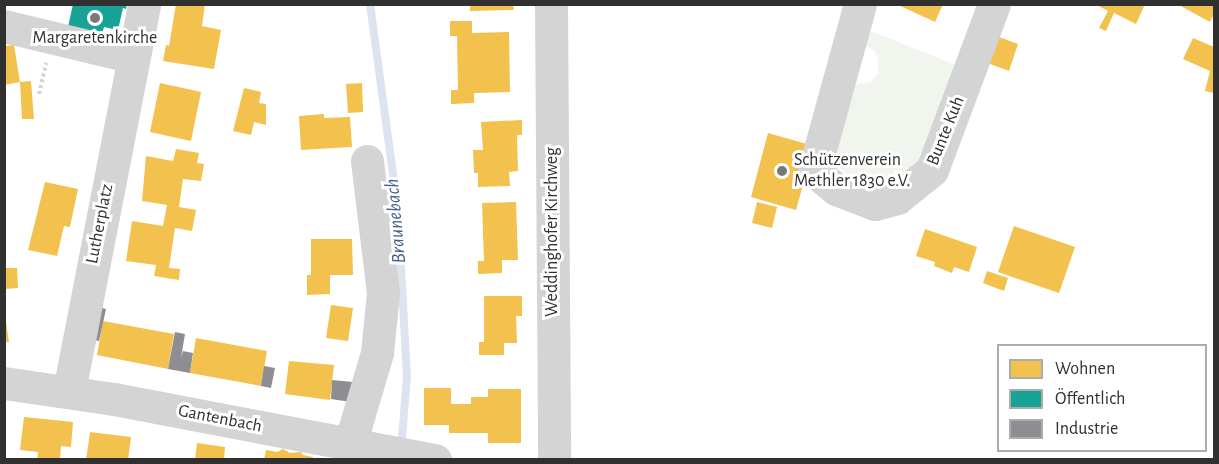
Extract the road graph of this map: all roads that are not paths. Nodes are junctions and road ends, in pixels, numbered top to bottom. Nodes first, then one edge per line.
1 (144, 4) edge
2 (551, 4) edge
3 (860, 4) edge
4 (994, 4) edge
5 (4, 26) edge
6 (133, 57) junction
7 (367, 161) dead end
8 (4, 382) edge
9 (69, 391) junction
10 (350, 444) junction
11 (435, 459) edge
12 (554, 459) edge

1 - 6 street, Lutherplatz
2 - 12 street, Weddinghofer Kirchweg
3 - 4 street, Bunte Kuh
5 - 6 street
6 - 9 street, Lutherplatz
7 - 10 street
8 - 9 street, Gantenbach
9 - 10 street, Gantenbach
10 - 11 street, Gantenbach

